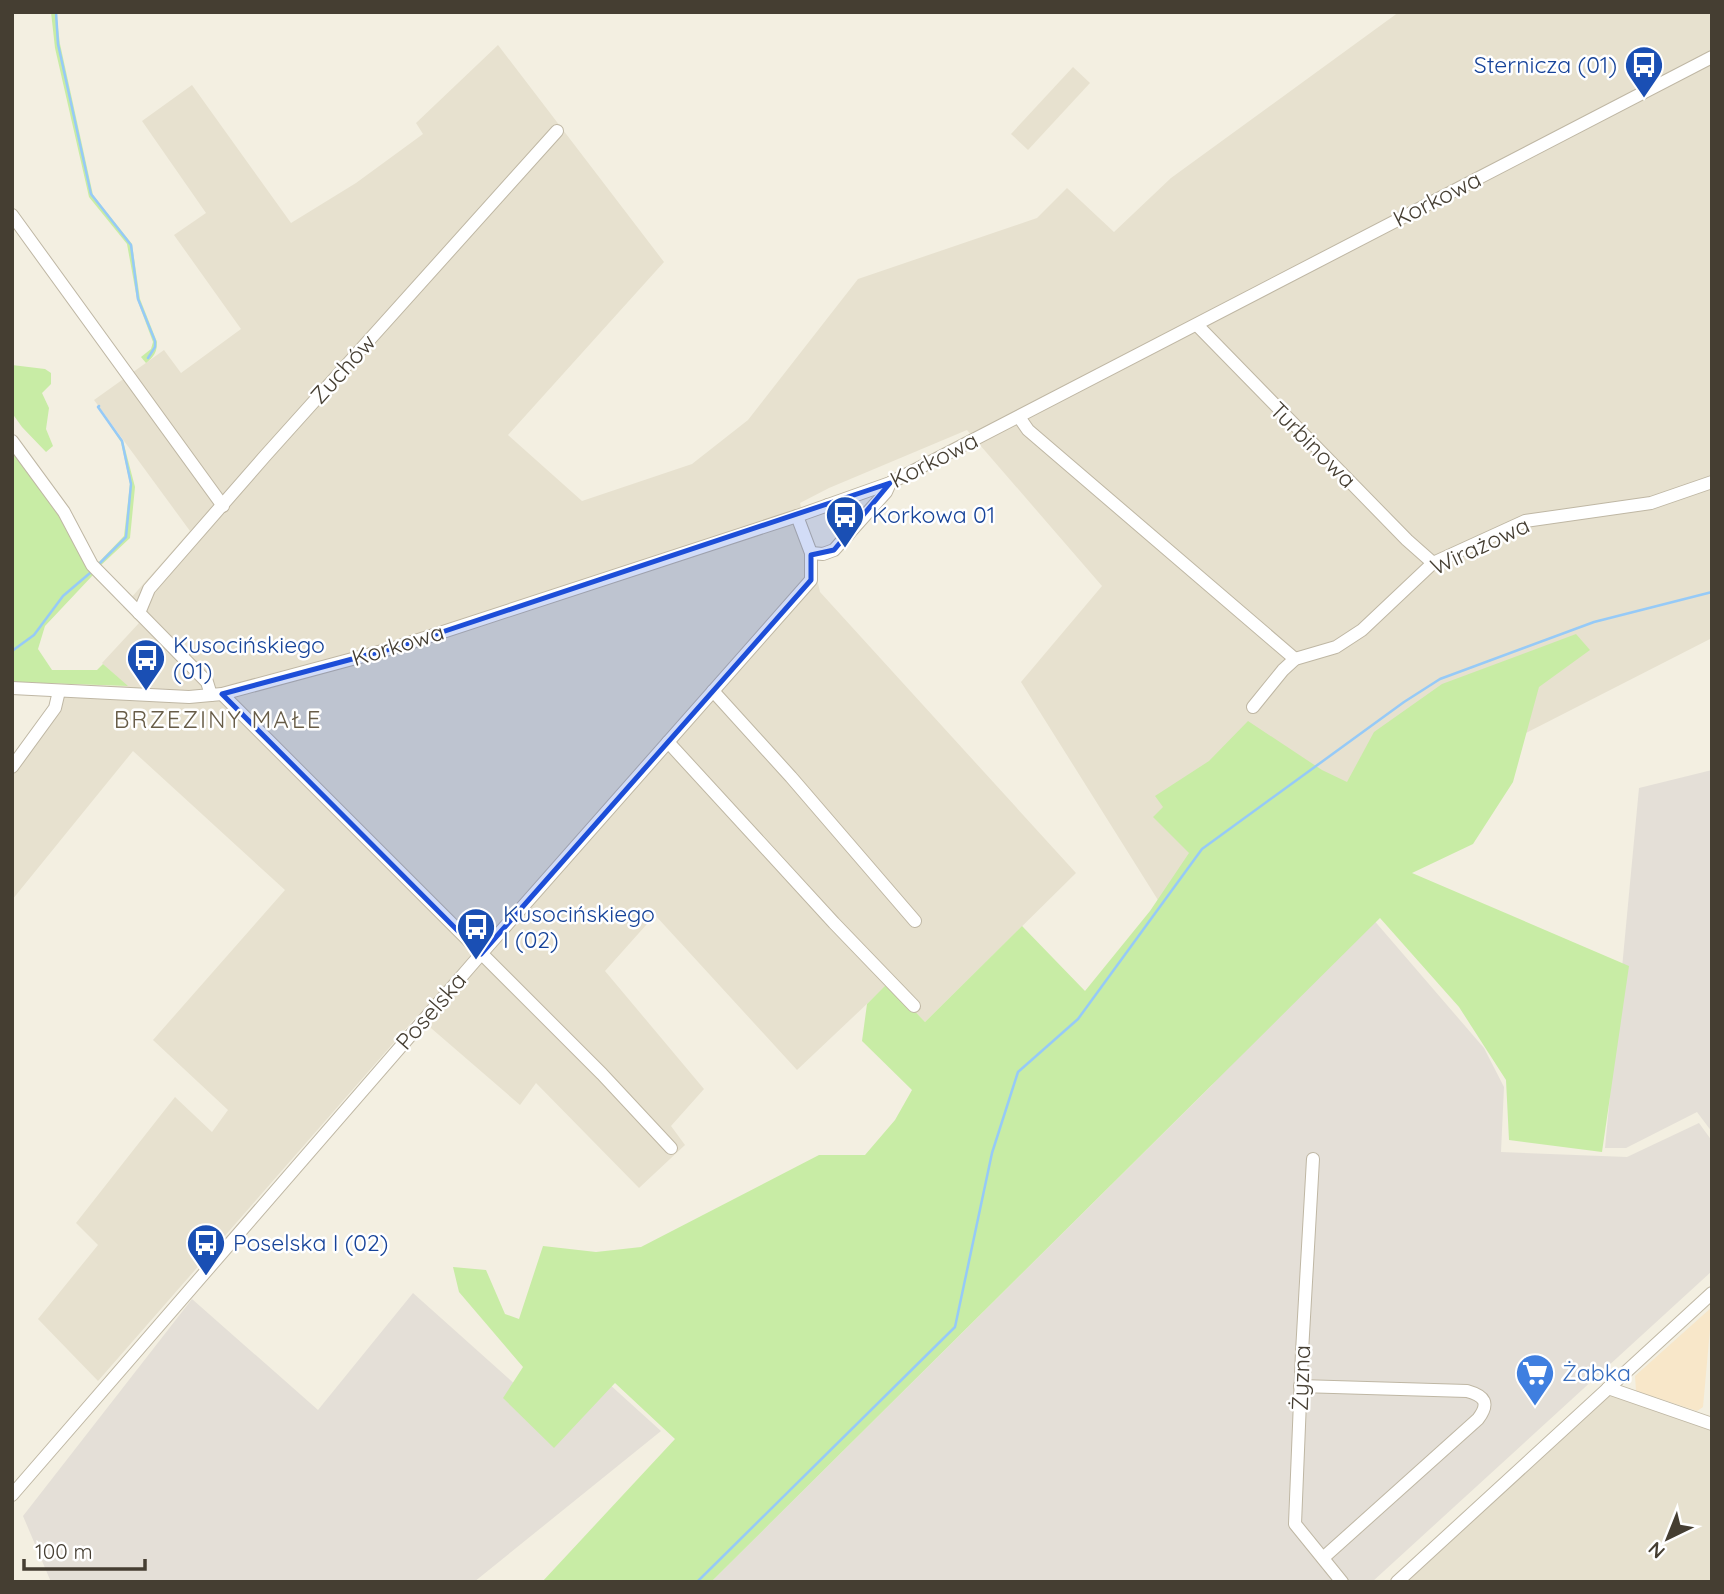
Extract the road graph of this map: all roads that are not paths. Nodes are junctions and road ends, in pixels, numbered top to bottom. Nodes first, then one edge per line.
1 (1712, 57) edge
2 (557, 131) dead end
3 (12, 215) edge
4 (1197, 325) junction
5 (1019, 417) junction
6 (12, 442) edge
7 (1712, 482) edge
8 (890, 483) junction
9 (828, 505) junction
10 (223, 506) junction
11 (797, 516) junction
12 (848, 535) junction
13 (811, 553) junction
14 (1433, 563) junction
15 (139, 613) junction
16 (1295, 659) junction
17 (12, 688) edge
18 (59, 691) junction
19 (713, 691) junction
20 (216, 695) junction
21 (1253, 707) dead end
22 (668, 742) junction
23 (12, 766) edge
24 (915, 921) dead end
25 (481, 954) junction
26 (914, 1006) dead end
27 (671, 1148) dead end
28 (1313, 1158) dead end
29 (1712, 1293) edge
30 (1300, 1386) junction
31 (1608, 1388) junction
32 (1712, 1424) edge
33 (12, 1496) edge
34 (1323, 1558) junction
35 (1342, 1582) edge
36 (1397, 1582) edge

1 - 4 street, Korkowa
2 - 10 street, Zuchów
3 - 10 street
4 - 5 street, Korkowa
4 - 14 street, Turbinowa
5 - 8 street, Korkowa
5 - 16 street
6 - 15 street
7 - 14 street, Wirażowa
8 - 9 street, Korkowa
8 - 12 street
9 - 11 street, Korkowa
9 - 12 street
10 - 15 street, Zuchów
11 - 13 street, Poselska
11 - 20 street, Korkowa
12 - 13 street
13 - 19 street, Poselska
14 - 16 street, Wirażowa
15 - 20 street
16 - 21 street, Wirażowa
17 - 18 street, Korkowa
18 - 20 street, Korkowa
18 - 23 street
19 - 22 street, Poselska
19 - 24 street
20 - 25 street
22 - 25 street, Poselska
22 - 26 street
25 - 27 street
25 - 33 street, Poselska
28 - 30 street, Żyzna
29 - 31 street
30 - 34 street, Żyzna
30 - 34 street
31 - 32 street
31 - 36 street
34 - 35 street, Żyzna

